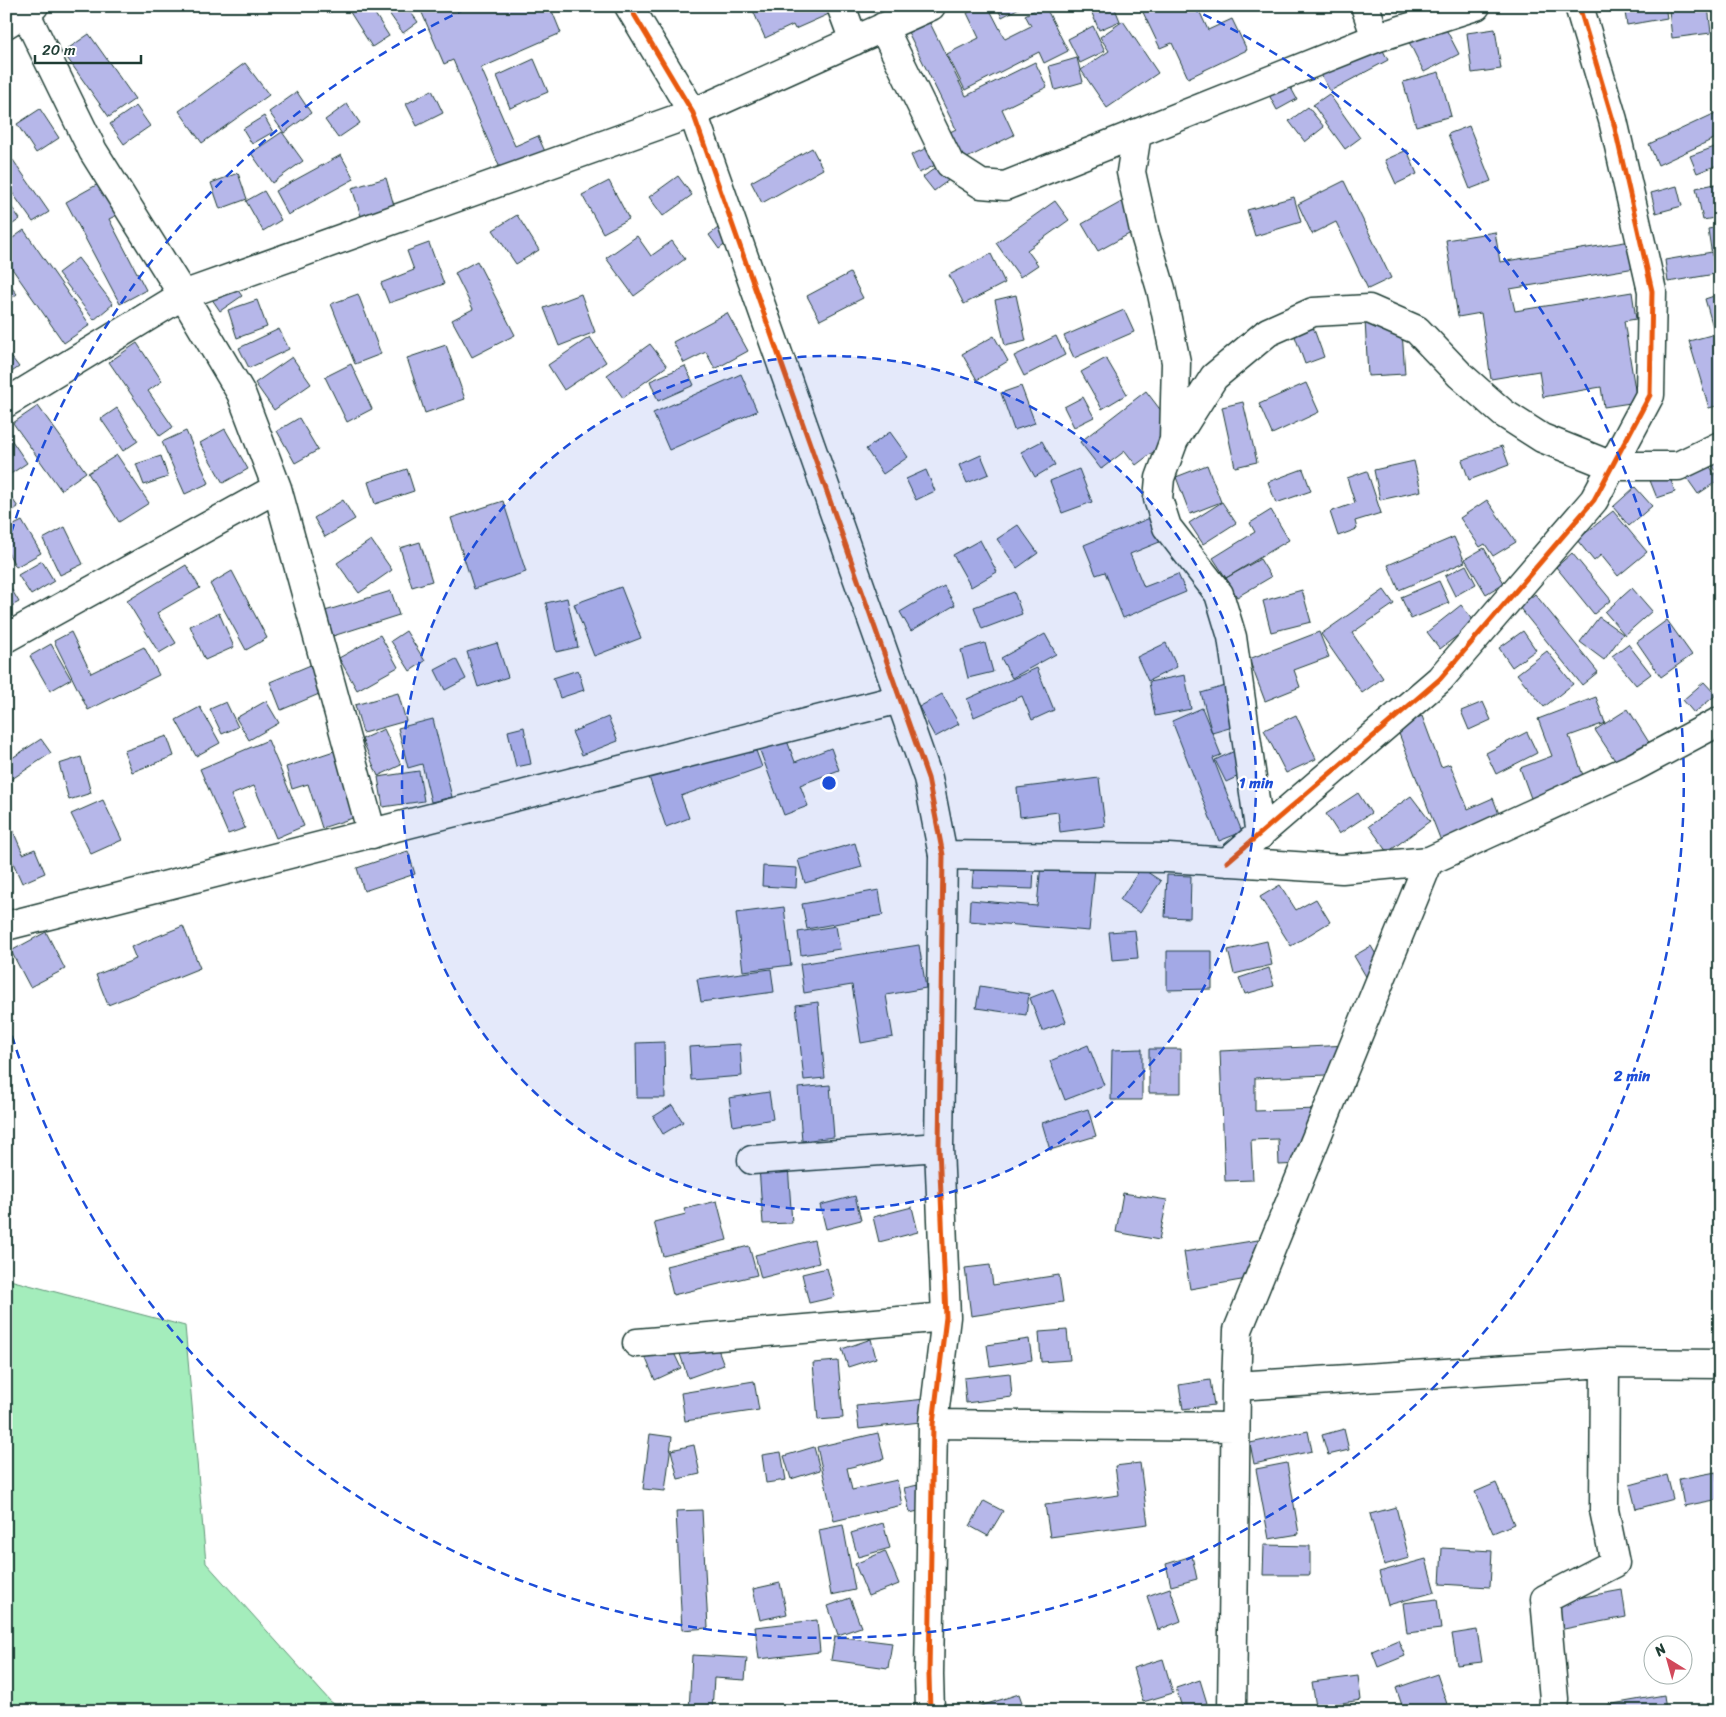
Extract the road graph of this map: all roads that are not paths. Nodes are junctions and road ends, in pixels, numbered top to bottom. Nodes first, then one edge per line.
1 (629, 6) edge
2 (841, 6) edge
3 (931, 6) edge
4 (1365, 6) edge
5 (1476, 6) edge
6 (1580, 6) edge
7 (22, 12) edge
8 (883, 27) junction
9 (1376, 38) junction
10 (854, 41) junction
11 (693, 113) junction
12 (1137, 133) junction
13 (183, 295) junction
14 (6, 403) edge
15 (1174, 440) junction
16 (1720, 446) edge
17 (1612, 466) junction
18 (277, 488) junction
19 (6, 638) edge
20 (900, 699) junction
21 (1720, 720) edge
22 (372, 834) junction
23 (1260, 834) junction
24 (942, 855) junction
25 (1429, 861) junction
26 (1227, 862) junction
27 (6, 926) edge
28 (939, 1147) junction
29 (752, 1160) dead end
30 (946, 1317) junction
31 (637, 1343) dead end
32 (1605, 1363) junction
33 (1720, 1364) edge
34 (1236, 1386) junction
35 (933, 1424) junction
36 (1235, 1427) junction
37 (930, 1711) edge
38 (1232, 1711) edge
39 (1553, 1711) edge

1 - 11 street
2 - 10 street
3 - 8 street
4 - 9 street
5 - 9 street
6 - 17 street
7 - 13 street
8 - 10 street
8 - 12 street
9 - 12 street
10 - 11 street
11 - 13 street
11 - 20 street
12 - 15 street
13 - 14 street
13 - 18 street
15 - 17 street
15 - 23 street
16 - 17 street
17 - 23 street
18 - 19 street
18 - 22 street
20 - 22 street
20 - 24 street
21 - 25 street
22 - 27 street
23 - 26 street
24 - 26 street
24 - 28 street
25 - 26 street
25 - 34 street
28 - 29 street
28 - 30 street
30 - 31 street
30 - 35 street
32 - 33 street
32 - 34 street
32 - 39 street
34 - 36 street
35 - 36 street
35 - 37 street
36 - 38 street

